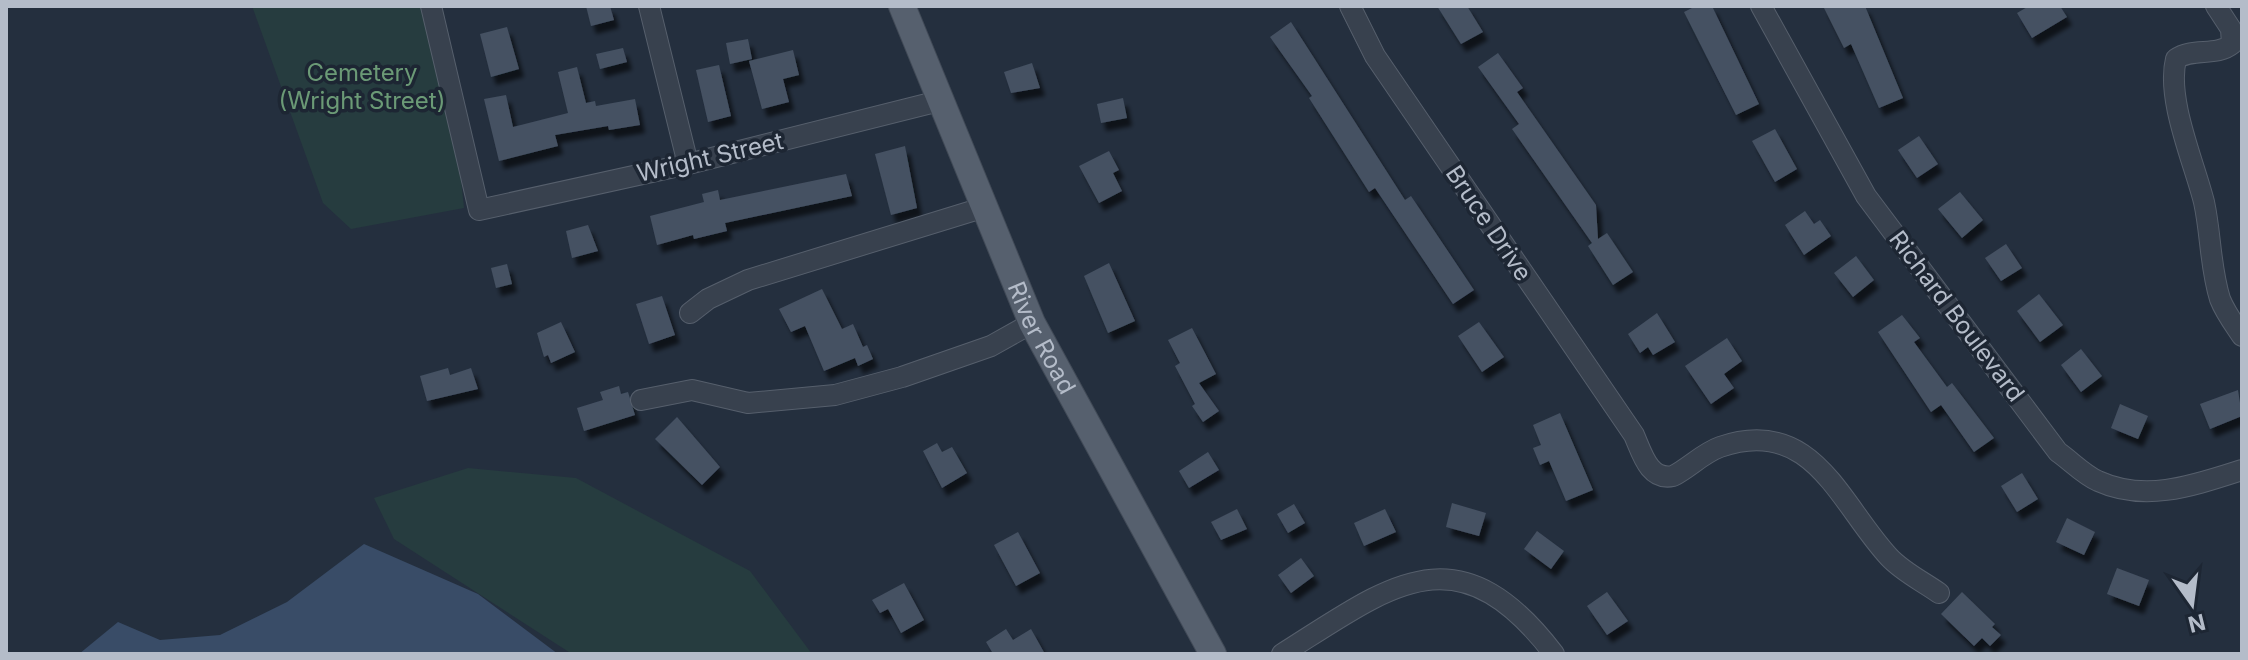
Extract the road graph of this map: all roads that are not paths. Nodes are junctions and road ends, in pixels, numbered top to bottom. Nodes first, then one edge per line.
1 (431, 6) edge
2 (649, 6) edge
3 (902, 6) edge
4 (1350, 6) edge
5 (1761, 6) edge
6 (2216, 6) edge
7 (939, 101) junction
8 (688, 164) junction
9 (982, 208) junction
10 (690, 313) dead end
11 (1032, 323) junction
12 (2242, 336) edge
13 (641, 400) dead end
14 (2242, 470) edge
15 (1939, 593) dead end
16 (1213, 654) edge
17 (1282, 654) edge
18 (1554, 654) edge

1 - 8 street, Wright Street
2 - 8 street
3 - 7 main road, River Road
4 - 15 street, Bruce Drive
5 - 14 street, Richard Boulevard
6 - 12 street
7 - 8 street, Wright Street
7 - 9 main road, River Road
9 - 10 street
9 - 11 main road, River Road
11 - 13 street
11 - 16 main road, River Road
17 - 18 street

